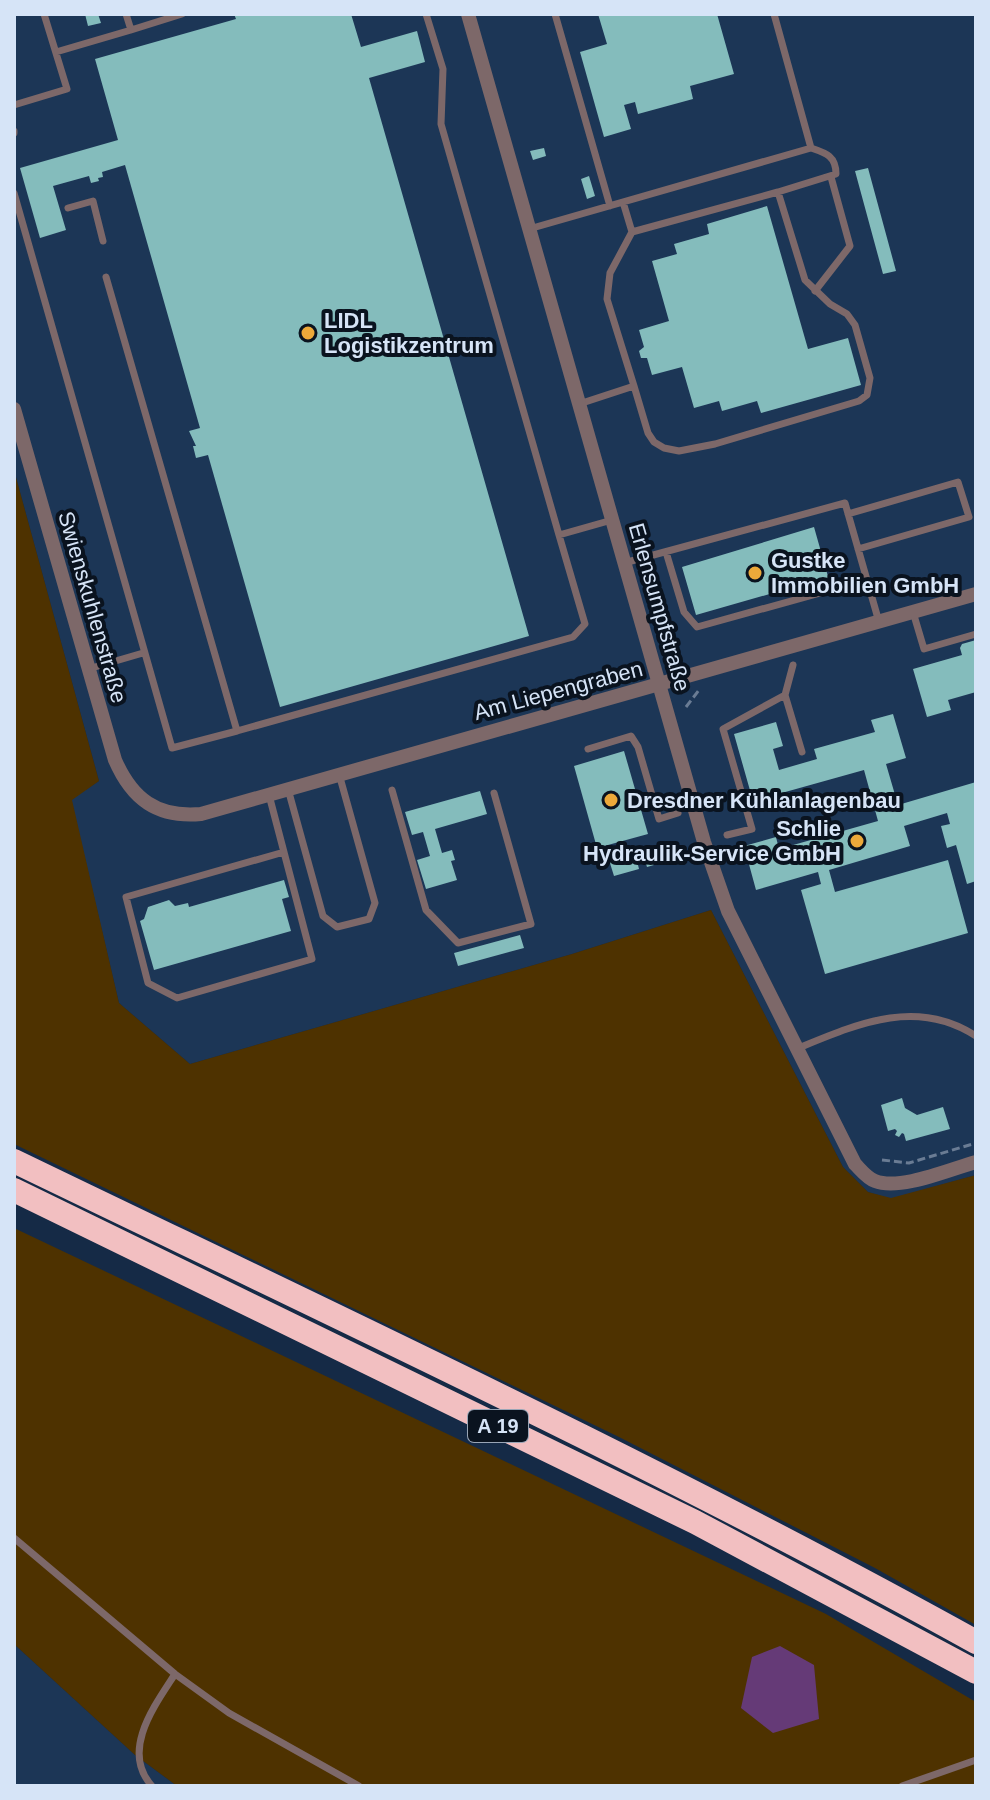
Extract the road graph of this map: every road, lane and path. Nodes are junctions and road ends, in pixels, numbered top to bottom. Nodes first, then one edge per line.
1 (44, 14) edge
2 (126, 14) edge
3 (182, 14) edge
4 (426, 14) edge
5 (468, 14) edge
6 (555, 14) edge
7 (774, 14) edge
8 (131, 30) junction
9 (56, 52) junction
10 (14, 105) edge
11 (811, 148) junction
12 (831, 177) junction
13 (778, 192) junction
14 (14, 193) edge
15 (623, 202) junction
16 (610, 206) junction
17 (68, 208) dead end
18 (529, 229) junction
19 (632, 232) junction
20 (103, 241) dead end
21 (106, 277) dead end
22 (815, 291) junction
23 (634, 386) junction
24 (579, 404) junction
25 (14, 409) edge
26 (848, 514) junction
27 (612, 520) junction
28 (559, 535) junction
29 (858, 549) junction
30 (666, 552) junction
31 (624, 563) junction
32 (867, 580) junction
33 (976, 594) edge
34 (913, 612) junction
35 (879, 622) junction
36 (976, 634) edge
37 (143, 653) junction
38 (793, 665) dead end
39 (88, 669) junction
40 (660, 685) junction
41 (699, 690) dead end
42 (785, 695) junction
43 (686, 707) dead end
44 (237, 731) junction
45 (588, 749) dead end
46 (802, 752) dead end
47 (339, 774) junction
48 (288, 789) junction
49 (392, 790) dead end
50 (494, 793) dead end
51 (269, 795) junction
52 (151, 805) joint
53 (678, 813) dead end
54 (727, 835) dead end
55 (284, 852) junction
56 (976, 1036) edge
57 (796, 1049) junction
58 (976, 1143) edge
59 (882, 1160) dead end
60 (14, 1161) edge
61 (976, 1162) edge
62 (14, 1190) edge
63 (14, 1538) edge
64 (976, 1642) edge
65 (976, 1672) edge
66 (175, 1674) junction
67 (976, 1760) edge
68 (152, 1786) edge
69 (359, 1786) edge
70 (902, 1786) edge

1 - 9 lane
2 - 8 lane
3 - 8 lane
4 - 28 lane
5 - 18 street, Erlensumpfstraße
6 - 16 lane
7 - 11 lane
8 - 9 lane
9 - 10 lane
11 - 12 lane
11 - 15 lane
12 - 13 lane
12 - 22 lane
13 - 19 lane
13 - 22 lane
14 - 37 lane
15 - 16 lane
15 - 19 lane
16 - 18 lane
17 - 20 lane
18 - 24 street, Erlensumpfstraße
19 - 23 lane
21 - 44 lane
22 - 23 lane
23 - 24 lane
24 - 27 street, Erlensumpfstraße
25 - 39 street, Swienskuhlenstraße
26 - 29 lane
26 - 29 lane
26 - 30 lane
27 - 28 lane
27 - 31 street, Erlensumpfstraße
28 - 44 lane
29 - 32 lane
30 - 31 lane
30 - 32 lane
31 - 40 street, Erlensumpfstraße
32 - 35 lane
33 - 34 street, Am Liepengraben
34 - 35 street, Am Liepengraben
34 - 36 lane
35 - 40 street, Am Liepengraben
37 - 39 lane
37 - 44 lane
38 - 42 lane
39 - 52 street, Swienskuhlenstraße
40 - 47 street, Am Liepengraben
40 - 57 street, Erlensumpfstraße
41 - 43 path
42 - 46 lane
42 - 54 lane
45 - 53 lane
47 - 48 street, Am Liepengraben
47 - 48 lane
48 - 51 street, Am Liepengraben
49 - 50 lane
51 - 52 street, Am Liepengraben
51 - 55 lane
55 - 55 lane
56 - 57 lane
57 - 61 street, Erlensumpfstraße
58 - 59 path
60 - 64 highway, A 19
62 - 65 highway, A 19
63 - 66 lane
66 - 68 lane
66 - 69 lane
67 - 70 lane

